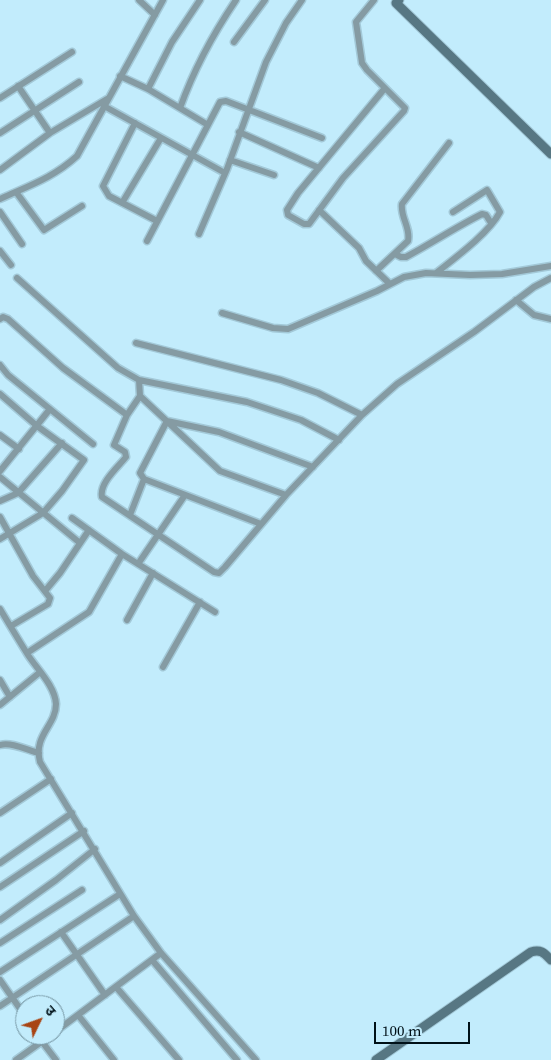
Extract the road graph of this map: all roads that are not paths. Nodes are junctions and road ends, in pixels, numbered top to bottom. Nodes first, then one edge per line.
1 (139, 0) edge
2 (163, 0) edge
3 (200, 0) edge
4 (236, 0) edge
5 (265, 0) edge
6 (302, 0) edge
7 (374, 0) edge
8 (396, 1) edge
9 (155, 15) junction
10 (234, 42) dead end
11 (72, 52) dead end
12 (120, 76) junction
13 (79, 82) dead end
14 (18, 86) junction
15 (148, 88) junction
16 (385, 88) junction
17 (0, 98) edge
18 (108, 98) junction
19 (104, 106) junction
20 (180, 108) junction
21 (247, 109) junction
22 (35, 110) junction
23 (135, 123) junction
24 (208, 125) junction
25 (239, 132) junction
26 (0, 134) edge
27 (50, 134) junction
28 (161, 138) junction
29 (322, 138) dead end
30 (449, 142) dead end
31 (191, 154) junction
32 (551, 154) edge
33 (230, 160) junction
34 (319, 168) junction
35 (0, 170) edge
36 (225, 173) junction
37 (274, 176) dead end
38 (16, 192) junction
39 (0, 199) edge
40 (122, 203) junction
41 (82, 206) dead end
42 (319, 210) junction
43 (0, 212) edge
44 (453, 212) dead end
45 (157, 221) junction
46 (491, 223) junction
47 (198, 234) dead end
48 (147, 241) dead end
49 (22, 244) dead end
50 (0, 251) edge
51 (396, 254) junction
52 (11, 264) dead end
53 (551, 266) edge
54 (376, 271) junction
55 (436, 273) junction
56 (17, 278) dead end
57 (551, 278) edge
58 (390, 284) junction
59 (516, 300) junction
60 (222, 313) dead end
61 (0, 319) edge
62 (551, 319) edge
63 (136, 343) dead end
64 (0, 365) edge
65 (139, 380) junction
66 (0, 394) edge
67 (140, 396) junction
68 (50, 409) junction
69 (128, 415) junction
70 (362, 415) junction
71 (167, 421) junction
72 (37, 426) junction
73 (0, 435) edge
74 (339, 440) junction
75 (62, 442) junction
76 (93, 444) dead end
77 (19, 449) junction
78 (313, 467) junction
79 (0, 471) edge
80 (0, 477) edge
81 (144, 479) junction
82 (18, 493) junction
83 (185, 495) junction
84 (286, 495) junction
85 (0, 501) edge
86 (43, 512) junction
87 (130, 515) junction
88 (0, 517) edge
89 (72, 518) dead end
90 (262, 524) junction
91 (89, 530) junction
92 (9, 533) junction
93 (157, 535) junction
94 (0, 539) edge
95 (80, 543) junction
96 (122, 554) junction
97 (138, 564) junction
98 (153, 573) junction
99 (45, 591) junction
100 (200, 602) junction
101 (0, 609) edge
102 (215, 612) dead end
103 (126, 620) dead end
104 (10, 626) junction
105 (27, 653) junction
106 (163, 667) dead end
107 (40, 672) junction
108 (0, 680) edge
109 (10, 697) junction
110 (0, 705) edge
111 (0, 745) edge
112 (39, 753) junction
113 (51, 779) junction
114 (0, 813) edge
115 (72, 813) junction
116 (84, 831) junction
117 (95, 849) junction
118 (0, 863) edge
119 (0, 887) edge
120 (82, 890) dead end
121 (120, 894) junction
122 (134, 916) junction
123 (0, 920) edge
124 (62, 932) junction
125 (0, 943) edge
126 (161, 953) junction
127 (76, 954) junction
128 (152, 960) junction
129 (551, 960) edge
130 (0, 972) edge
131 (0, 980) edge
132 (116, 986) junction
133 (104, 995) junction
134 (13, 997) junction
135 (15, 1000) edge
136 (0, 1006) edge
137 (78, 1015) junction
138 (65, 1025) edge
139 (234, 1035) junction
140 (223, 1044) junction
141 (38, 1045) edge
142 (44, 1045) edge
143 (16, 1060) edge
144 (56, 1060) edge
145 (114, 1060) edge
146 (179, 1060) edge
147 (237, 1060) edge
148 (256, 1060) edge
149 (376, 1060) edge

1 - 9 street
2 - 9 street
3 - 15 street
4 - 20 street
5 - 10 street
6 - 21 street
7 - 16 street
8 - 32 street
9 - 12 street
11 - 14 street
12 - 15 street
12 - 18 street
13 - 22 street
14 - 17 street
14 - 22 street
15 - 20 street
16 - 34 street
16 - 42 street
18 - 19 street
18 - 27 street
19 - 23 street
19 - 38 street
20 - 24 street
21 - 24 street
21 - 25 street
21 - 29 street
22 - 26 street
22 - 27 street
23 - 28 street
23 - 40 street
24 - 31 street
25 - 33 street
25 - 34 street
27 - 35 street
28 - 31 street
28 - 40 street
30 - 51 street
31 - 36 street
31 - 45 street
33 - 36 street
33 - 37 street
34 - 42 street
36 - 47 street
38 - 39 street
38 - 41 street
40 - 45 street
42 - 54 street
43 - 49 street
44 - 46 street
45 - 48 street
46 - 51 street
46 - 55 street
50 - 52 street
51 - 54 street
53 - 55 street
54 - 58 street
55 - 58 street
56 - 65 street
57 - 59 street
58 - 60 street
59 - 62 street
59 - 70 street
61 - 69 street
63 - 70 street
64 - 68 street
65 - 67 street
65 - 74 street
66 - 72 street
67 - 69 street
67 - 71 street
68 - 72 street
68 - 76 street
69 - 87 street
70 - 74 street
71 - 78 street
71 - 81 street
71 - 84 street
72 - 75 street
72 - 77 street
73 - 77 street
74 - 78 street
75 - 82 street
75 - 86 street
77 - 79 street
78 - 84 street
80 - 82 street
81 - 83 street
81 - 87 street
82 - 85 street
82 - 86 street
83 - 90 street
83 - 93 street
84 - 90 street
86 - 92 street
86 - 95 street
87 - 93 street
88 - 92 street
89 - 91 street
90 - 93 street
91 - 95 street
91 - 96 street
92 - 94 street
92 - 99 street
93 - 97 street
95 - 99 street
96 - 97 street
96 - 105 street
97 - 98 street
98 - 100 street
98 - 103 street
99 - 104 street
100 - 102 street
100 - 106 street
101 - 104 street
104 - 105 street
105 - 107 street
107 - 109 street
107 - 112 street
108 - 109 street
109 - 110 street
111 - 112 street
112 - 113 street
113 - 114 street
113 - 115 street
115 - 116 street
115 - 118 street
116 - 117 street
116 - 119 street
117 - 121 street
117 - 123 street
120 - 125 street
121 - 122 street
121 - 124 street
122 - 126 street
122 - 127 street
124 - 127 street
124 - 130 street
126 - 128 street
126 - 139 street
127 - 133 street
127 - 134 street
128 - 132 street
128 - 140 street
129 - 149 street
131 - 134 street
132 - 133 street
132 - 146 street
133 - 137 street
134 - 135 street
134 - 136 street
137 - 138 street
137 - 145 street
139 - 140 street
139 - 148 street
140 - 147 street
141 - 143 street
142 - 144 street

